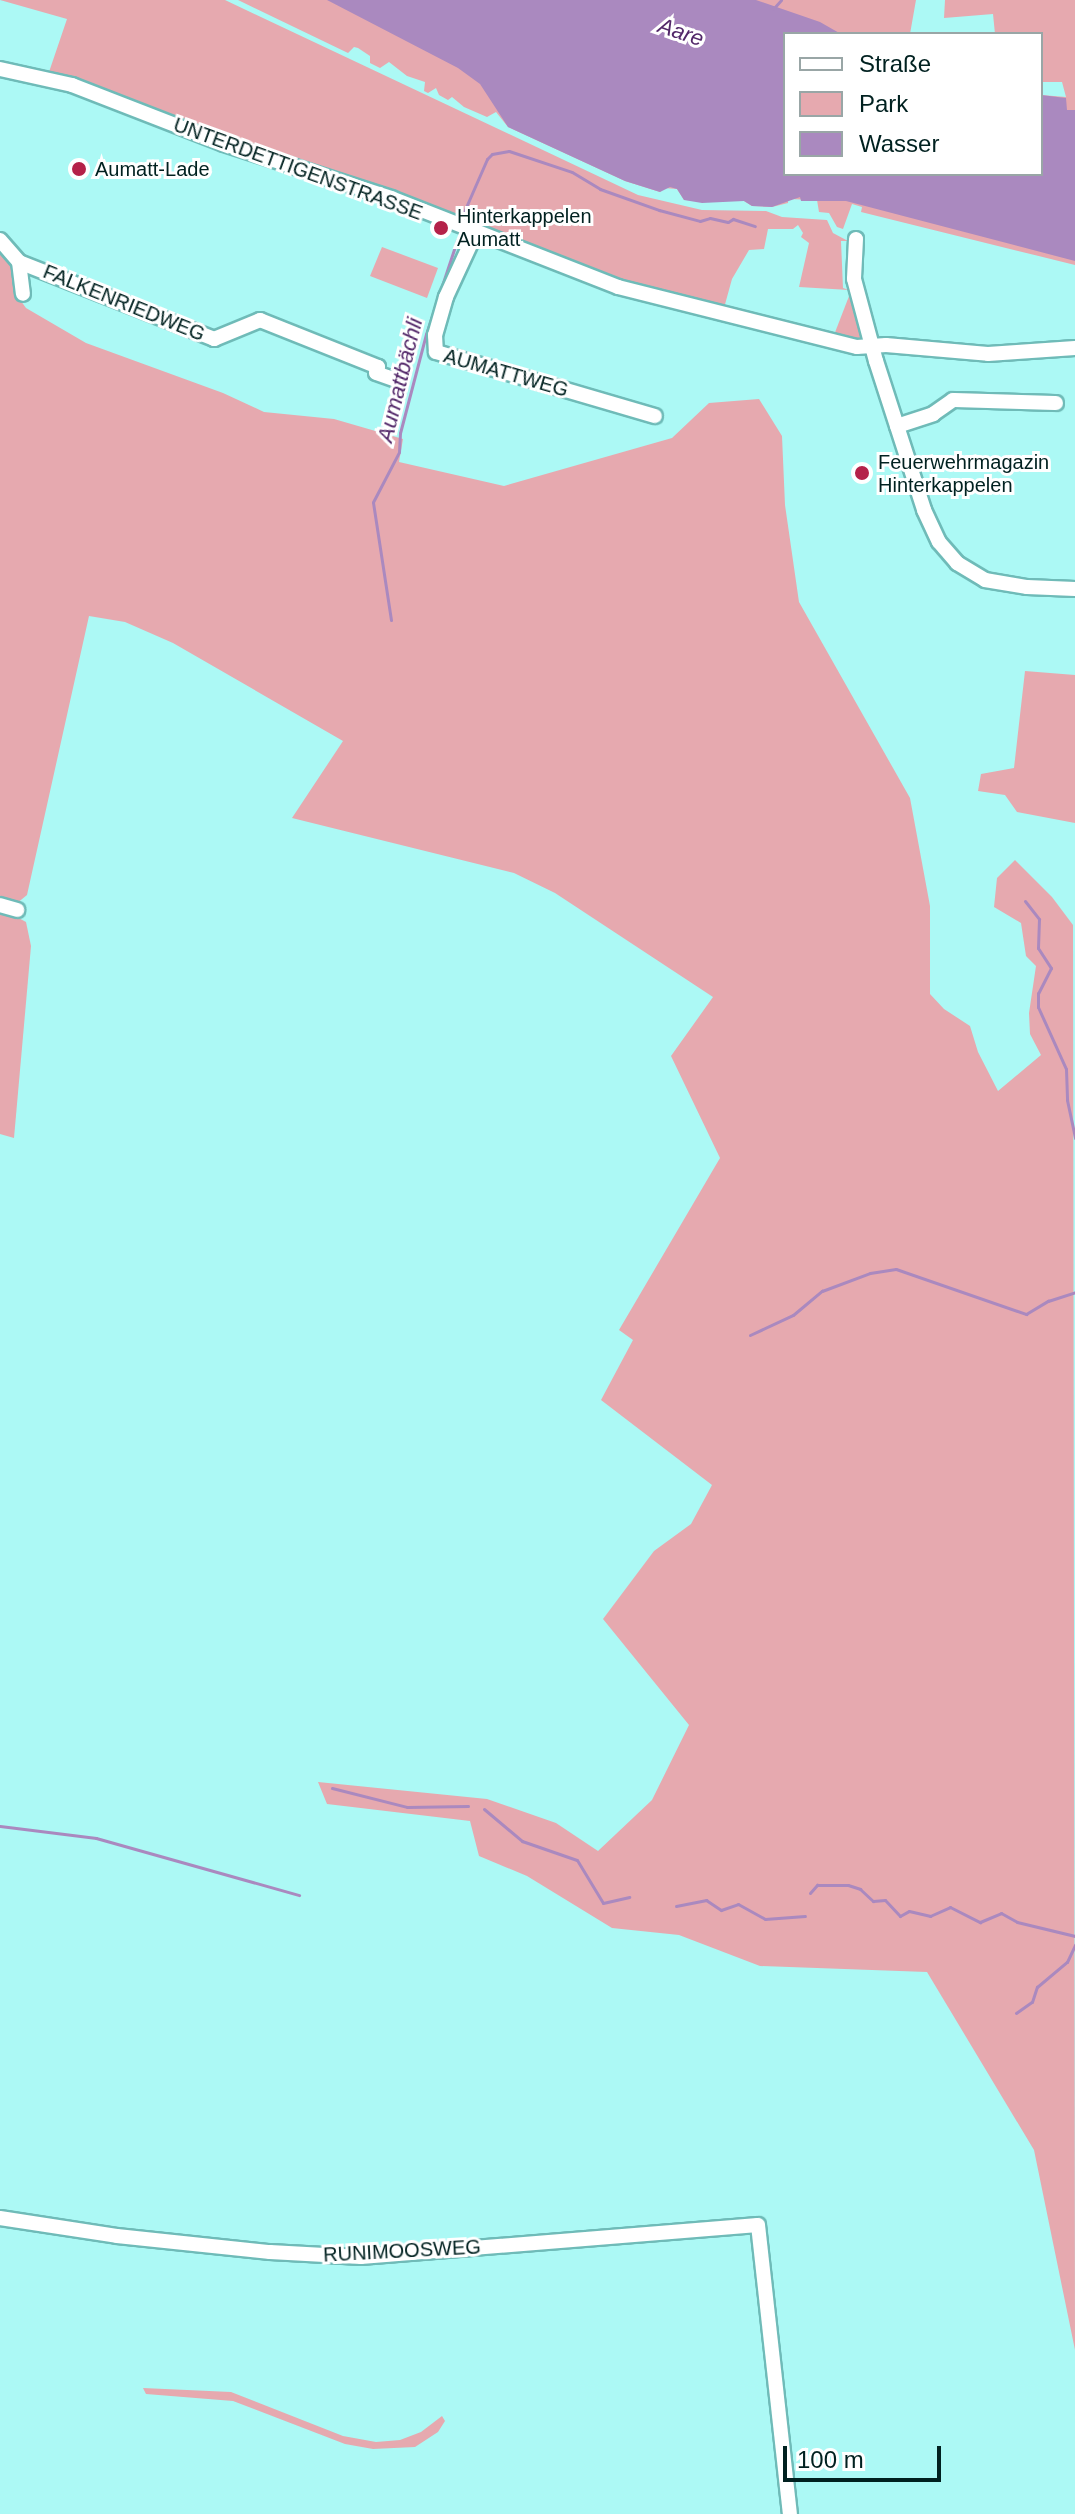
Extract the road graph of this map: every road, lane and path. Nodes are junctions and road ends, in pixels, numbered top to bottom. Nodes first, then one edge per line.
1 (0, 69) edge
2 (476, 232) junction
3 (856, 239) dead end
4 (0, 240) edge
5 (19, 262) junction
6 (23, 294) dead end
7 (872, 345) junction
8 (1075, 348) edge
9 (399, 381) dead end
10 (1056, 403) dead end
11 (655, 416) dead end
12 (897, 426) junction
13 (1075, 589) edge
14 (0, 905) edge
15 (17, 910) dead end
16 (0, 2218) edge
17 (790, 2514) edge

1 - 2 street, UNTERDETTIGENSTRASSE
2 - 7 street, UNTERDETTIGENSTRASSE
2 - 11 street, AUMATTWEG
3 - 7 street
4 - 5 street, FALKENRIEDWEG
5 - 6 street, FALKENRIEDWEG
5 - 9 street, FALKENRIEDWEG
7 - 8 street, UNTERDETTIGENSTRASSE
7 - 12 street
10 - 12 street
12 - 13 street
14 - 15 street
16 - 17 street, RUNIMOOSWEG

